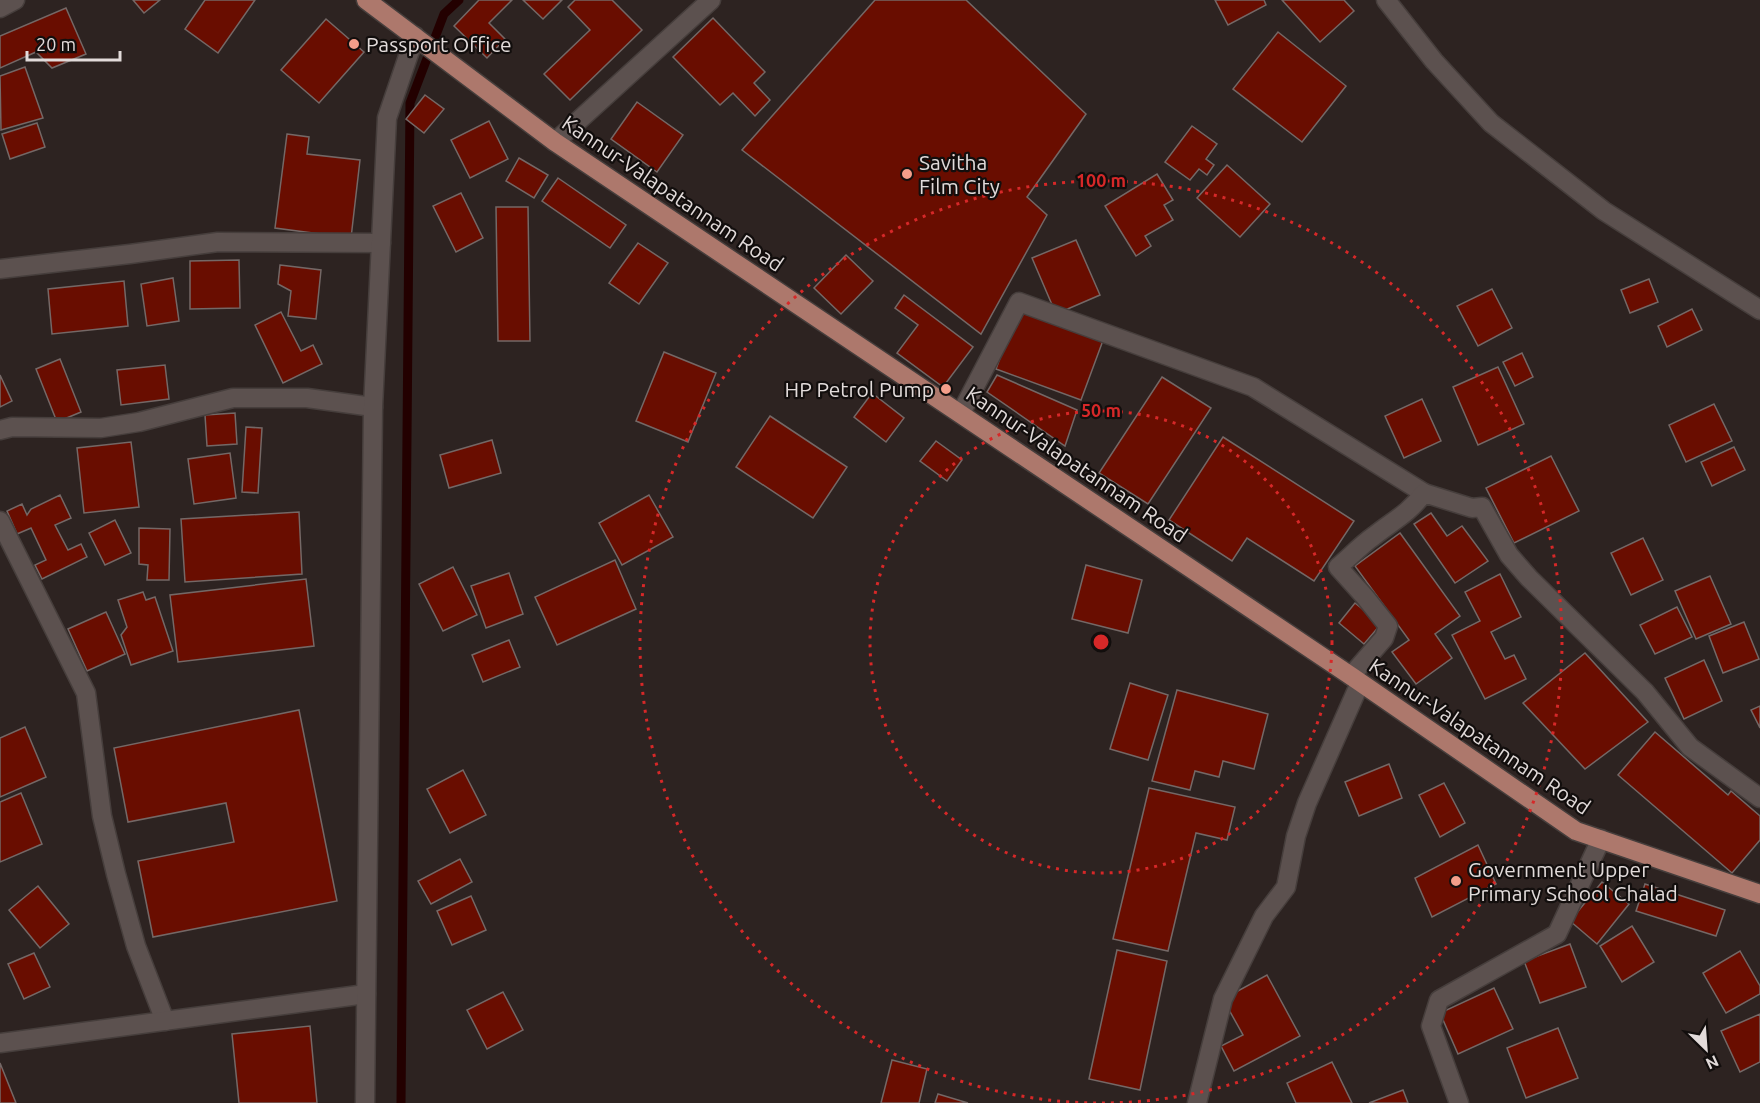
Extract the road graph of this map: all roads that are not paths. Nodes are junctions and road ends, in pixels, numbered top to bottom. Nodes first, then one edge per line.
1 (15, 0) edge
2 (366, 0) edge
3 (711, 0) edge
4 (1386, 0) edge
5 (0, 8) edge
6 (415, 36) junction
7 (555, 142) junction
8 (381, 243) junction
9 (0, 269) edge
10 (1760, 310) edge
11 (373, 407) junction
12 (961, 413) junction
13 (0, 430) edge
14 (1424, 493) junction
15 (0, 520) edge
16 (1355, 679) junction
17 (1760, 798) edge
18 (1601, 840) junction
19 (1760, 894) edge
20 (366, 994) junction
21 (165, 1021) junction
22 (0, 1043) edge
23 (365, 1103) edge
24 (1197, 1103) edge
25 (1459, 1103) edge

1 - 5 street
2 - 6 main road, Kannur-Valapatannam Road
3 - 7 street
4 - 10 street
6 - 7 main road, Kannur-Valapatannam Road
6 - 8 street
7 - 12 main road, Kannur-Valapatannam Road
8 - 9 street
8 - 11 street
11 - 13 street
11 - 20 street
12 - 14 street
12 - 16 main road, Kannur-Valapatannam Road
14 - 16 street
14 - 17 street
15 - 21 street
16 - 18 main road, Kannur-Valapatannam Road
16 - 24 street
18 - 19 main road, Kannur-Valapatannam Road
18 - 25 street
20 - 21 street
20 - 23 street
21 - 22 street

